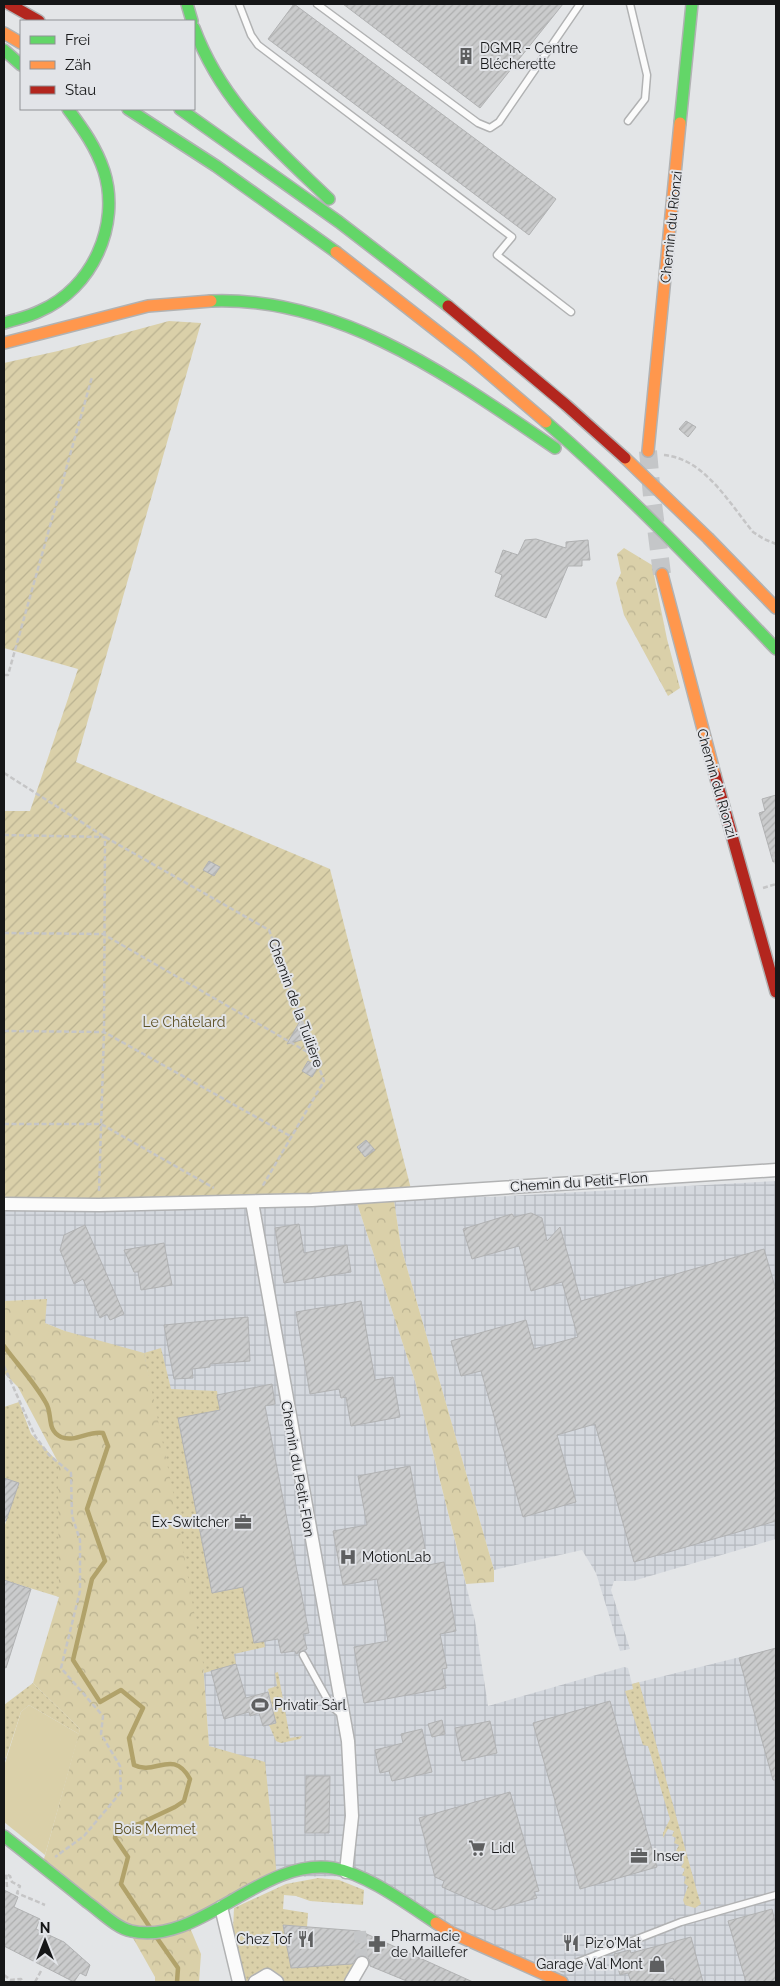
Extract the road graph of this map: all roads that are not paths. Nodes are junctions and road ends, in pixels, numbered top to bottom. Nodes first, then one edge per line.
1 (9, 4) edge
2 (188, 4) edge
3 (239, 4) edge
4 (317, 4) edge
5 (580, 4) edge
6 (630, 4) edge
7 (692, 4) edge
8 (37, 20) edge
9 (192, 20) edge
10 (195, 30) edge
11 (4, 33) edge
12 (20, 42) edge
13 (4, 50) edge
14 (20, 64) edge
15 (69, 110) edge
16 (130, 110) edge
17 (181, 110) edge
18 (628, 121) dead end
19 (382, 253) junction
20 (571, 312) dead end
21 (4, 323) edge
22 (4, 343) edge
23 (648, 451) tunnel mouth
24 (622, 494) junction
25 (662, 574) tunnel mouth
26 (776, 608) edge
27 (776, 649) edge
28 (776, 992) edge
29 (776, 1170) edge
30 (252, 1202) junction
31 (4, 1204) edge
32 (303, 1655) dead end
33 (343, 1716) junction
34 (4, 1836) edge
35 (346, 1872) junction
36 (776, 1895) edge
37 (221, 1907) junction
38 (362, 1963) tunnel mouth
39 (560, 1978) edge
40 (239, 1982) edge
41 (255, 1982) edge
42 (277, 1982) edge
43 (352, 1982) edge

1 - 8 main road
2 - 9 main road
3 - 20 lane
4 - 5 lane
6 - 18 lane
7 - 23 main road, Chemin du Rionzi
10 - 19 main road
11 - 12 main road
13 - 14 main road
15 - 21 main road
16 - 24 main road
17 - 19 main road
19 - 26 main road
22 - 24 main road
24 - 27 main road
25 - 28 main road, Chemin du Rionzi
29 - 30 street, Chemin du Petit-Flon
30 - 31 street
30 - 33 street, Chemin du Petit-Flon
32 - 33 lane
33 - 35 street, Chemin du Petit-Flon
34 - 37 main road
35 - 37 main road
35 - 39 main road
36 - 39 lane
37 - 40 street
38 - 43 street
41 - 42 street

